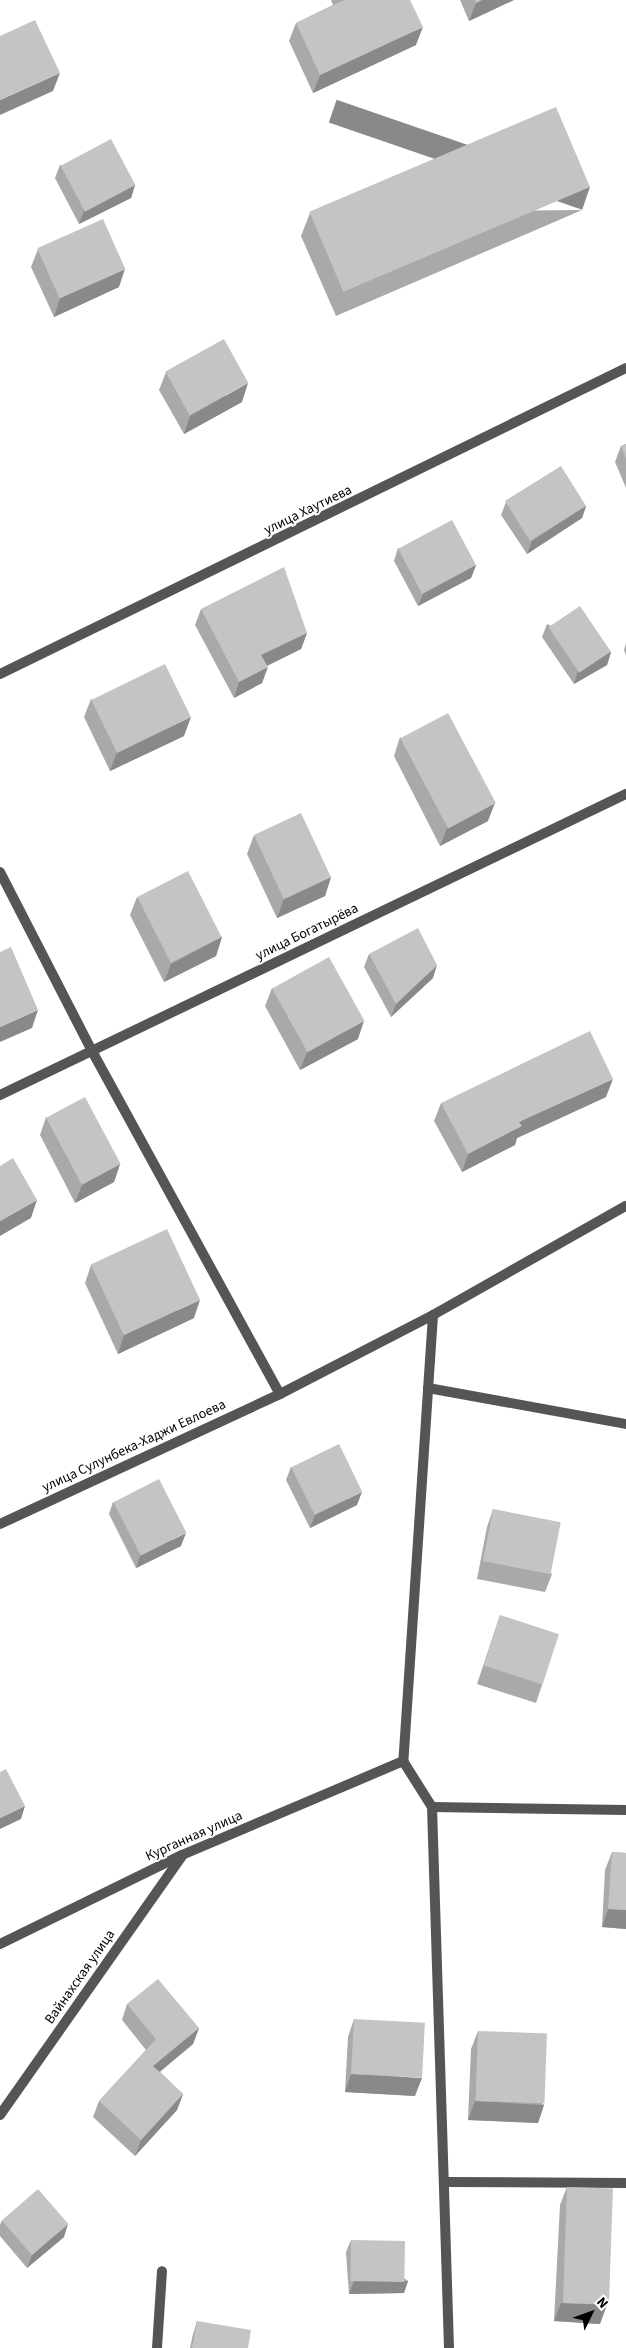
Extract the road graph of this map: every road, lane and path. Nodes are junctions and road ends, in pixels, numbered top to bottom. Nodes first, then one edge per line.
1 (626, 368) edge
2 (0, 674) edge
3 (626, 794) edge
4 (0, 872) edge
5 (92, 1051) junction
6 (0, 1095) edge
7 (626, 1206) edge
8 (433, 1315) junction
9 (428, 1388) junction
10 (280, 1394) junction
11 (626, 1424) edge
12 (0, 1524) edge
13 (403, 1761) junction
14 (432, 1807) junction
15 (626, 1810) edge
16 (182, 1855) junction
17 (0, 1944) edge
18 (0, 2115) edge
19 (445, 2182) junction
20 (626, 2183) edge
21 (162, 2272) dead end
22 (157, 2348) edge
23 (450, 2348) edge

1 - 2 street, улица Хаутиева
3 - 5 street, улица Богатырёва
4 - 5 street
5 - 6 street, улица Богатырёва
5 - 10 street
7 - 8 street, улица Сулунбека-Хаджи Евлоева
8 - 9 street
8 - 10 street, улица Сулунбека-Хаджи Евлоева
9 - 11 street
9 - 13 street
10 - 12 street, улица Сулунбека-Хаджи Евлоева
13 - 14 street
13 - 16 street, Курганная улица
14 - 15 street
14 - 19 street
16 - 17 street, Курганная улица
16 - 18 street, Вайнахская улица
19 - 20 street
19 - 23 street
21 - 22 street

